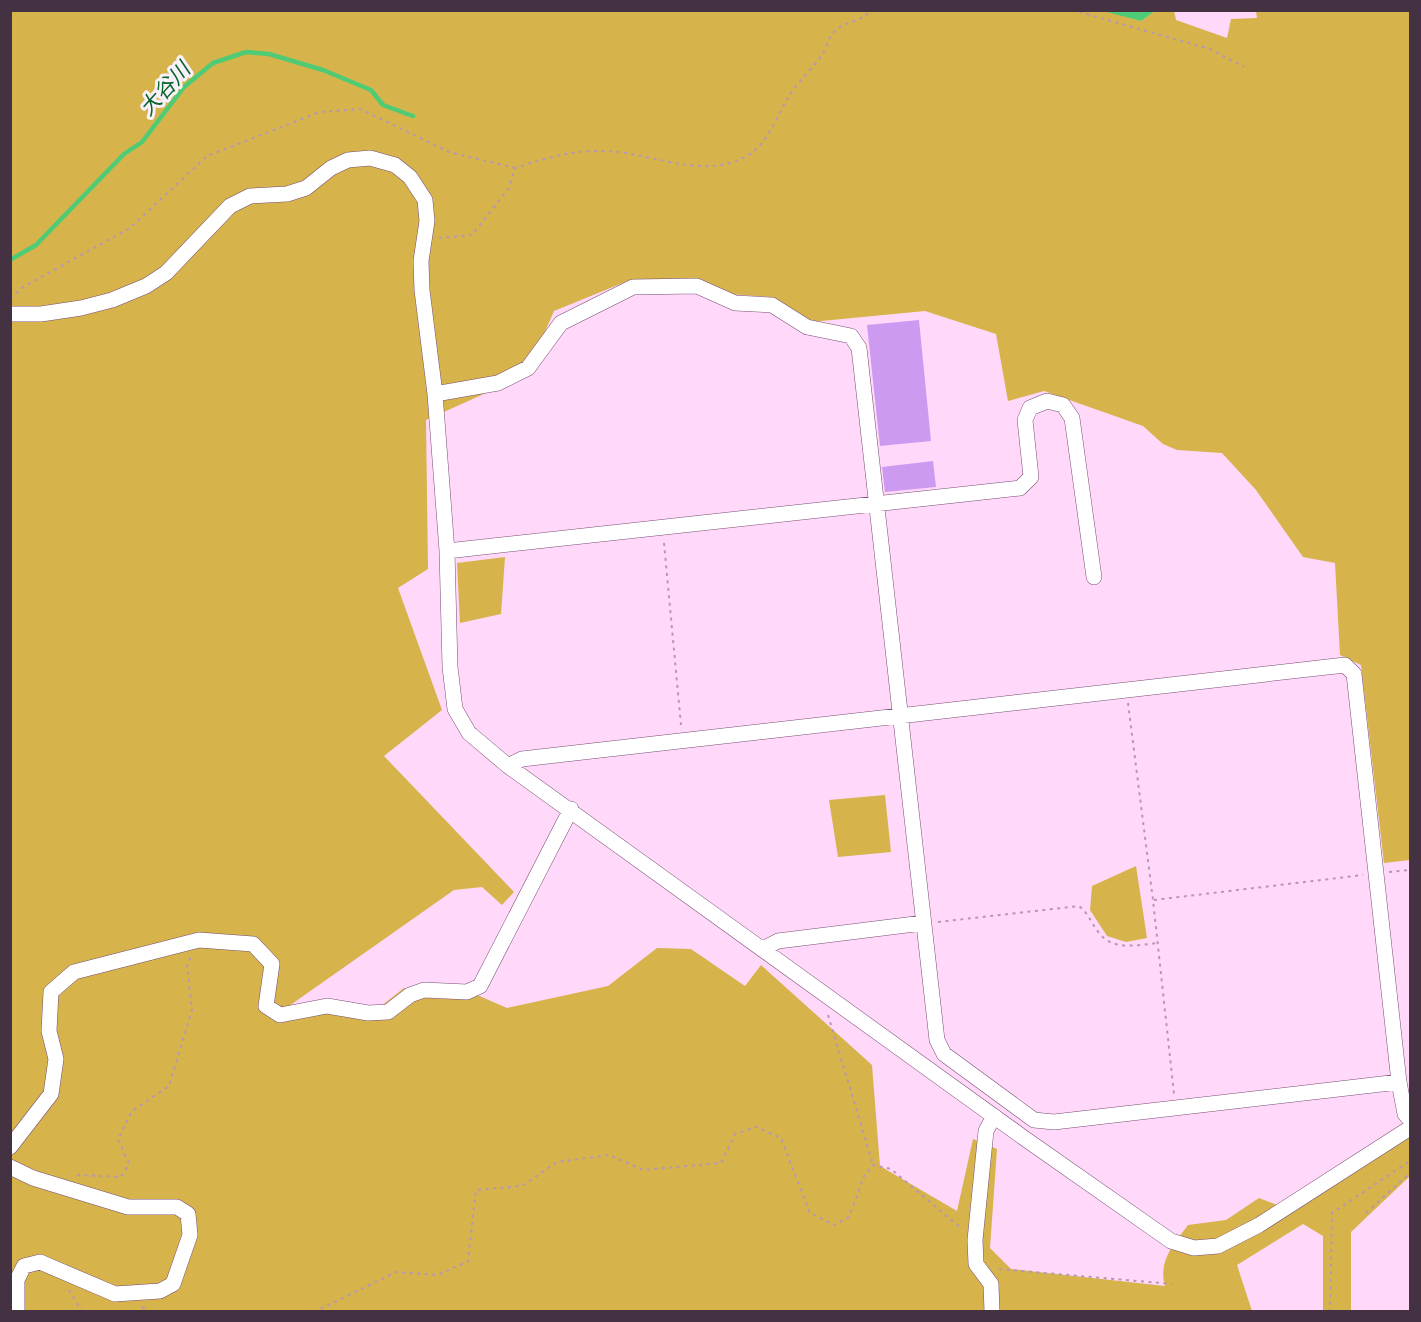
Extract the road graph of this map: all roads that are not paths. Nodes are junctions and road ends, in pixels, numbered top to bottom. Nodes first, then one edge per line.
1 (10, 314) edge
2 (435, 394) junction
3 (876, 505) junction
4 (447, 551) junction
5 (1094, 577) dead end
6 (901, 715) junction
7 (508, 765) junction
8 (571, 809) junction
9 (923, 923) junction
10 (764, 949) junction
11 (1399, 1082) junction
12 (994, 1116) junction
13 (1410, 1120) edge
14 (1410, 1128) edge
15 (10, 1147) edge
16 (10, 1167) edge
17 (17, 1311) edge
18 (992, 1311) edge

1 - 2 street
2 - 3 street
2 - 4 street
3 - 4 street
3 - 5 street
3 - 6 street
4 - 7 street
6 - 7 street
6 - 9 street
6 - 11 street
7 - 8 street
8 - 10 street
8 - 15 street
9 - 10 street
9 - 11 street
10 - 12 street
11 - 13 street
12 - 14 street
12 - 18 street
16 - 17 street

